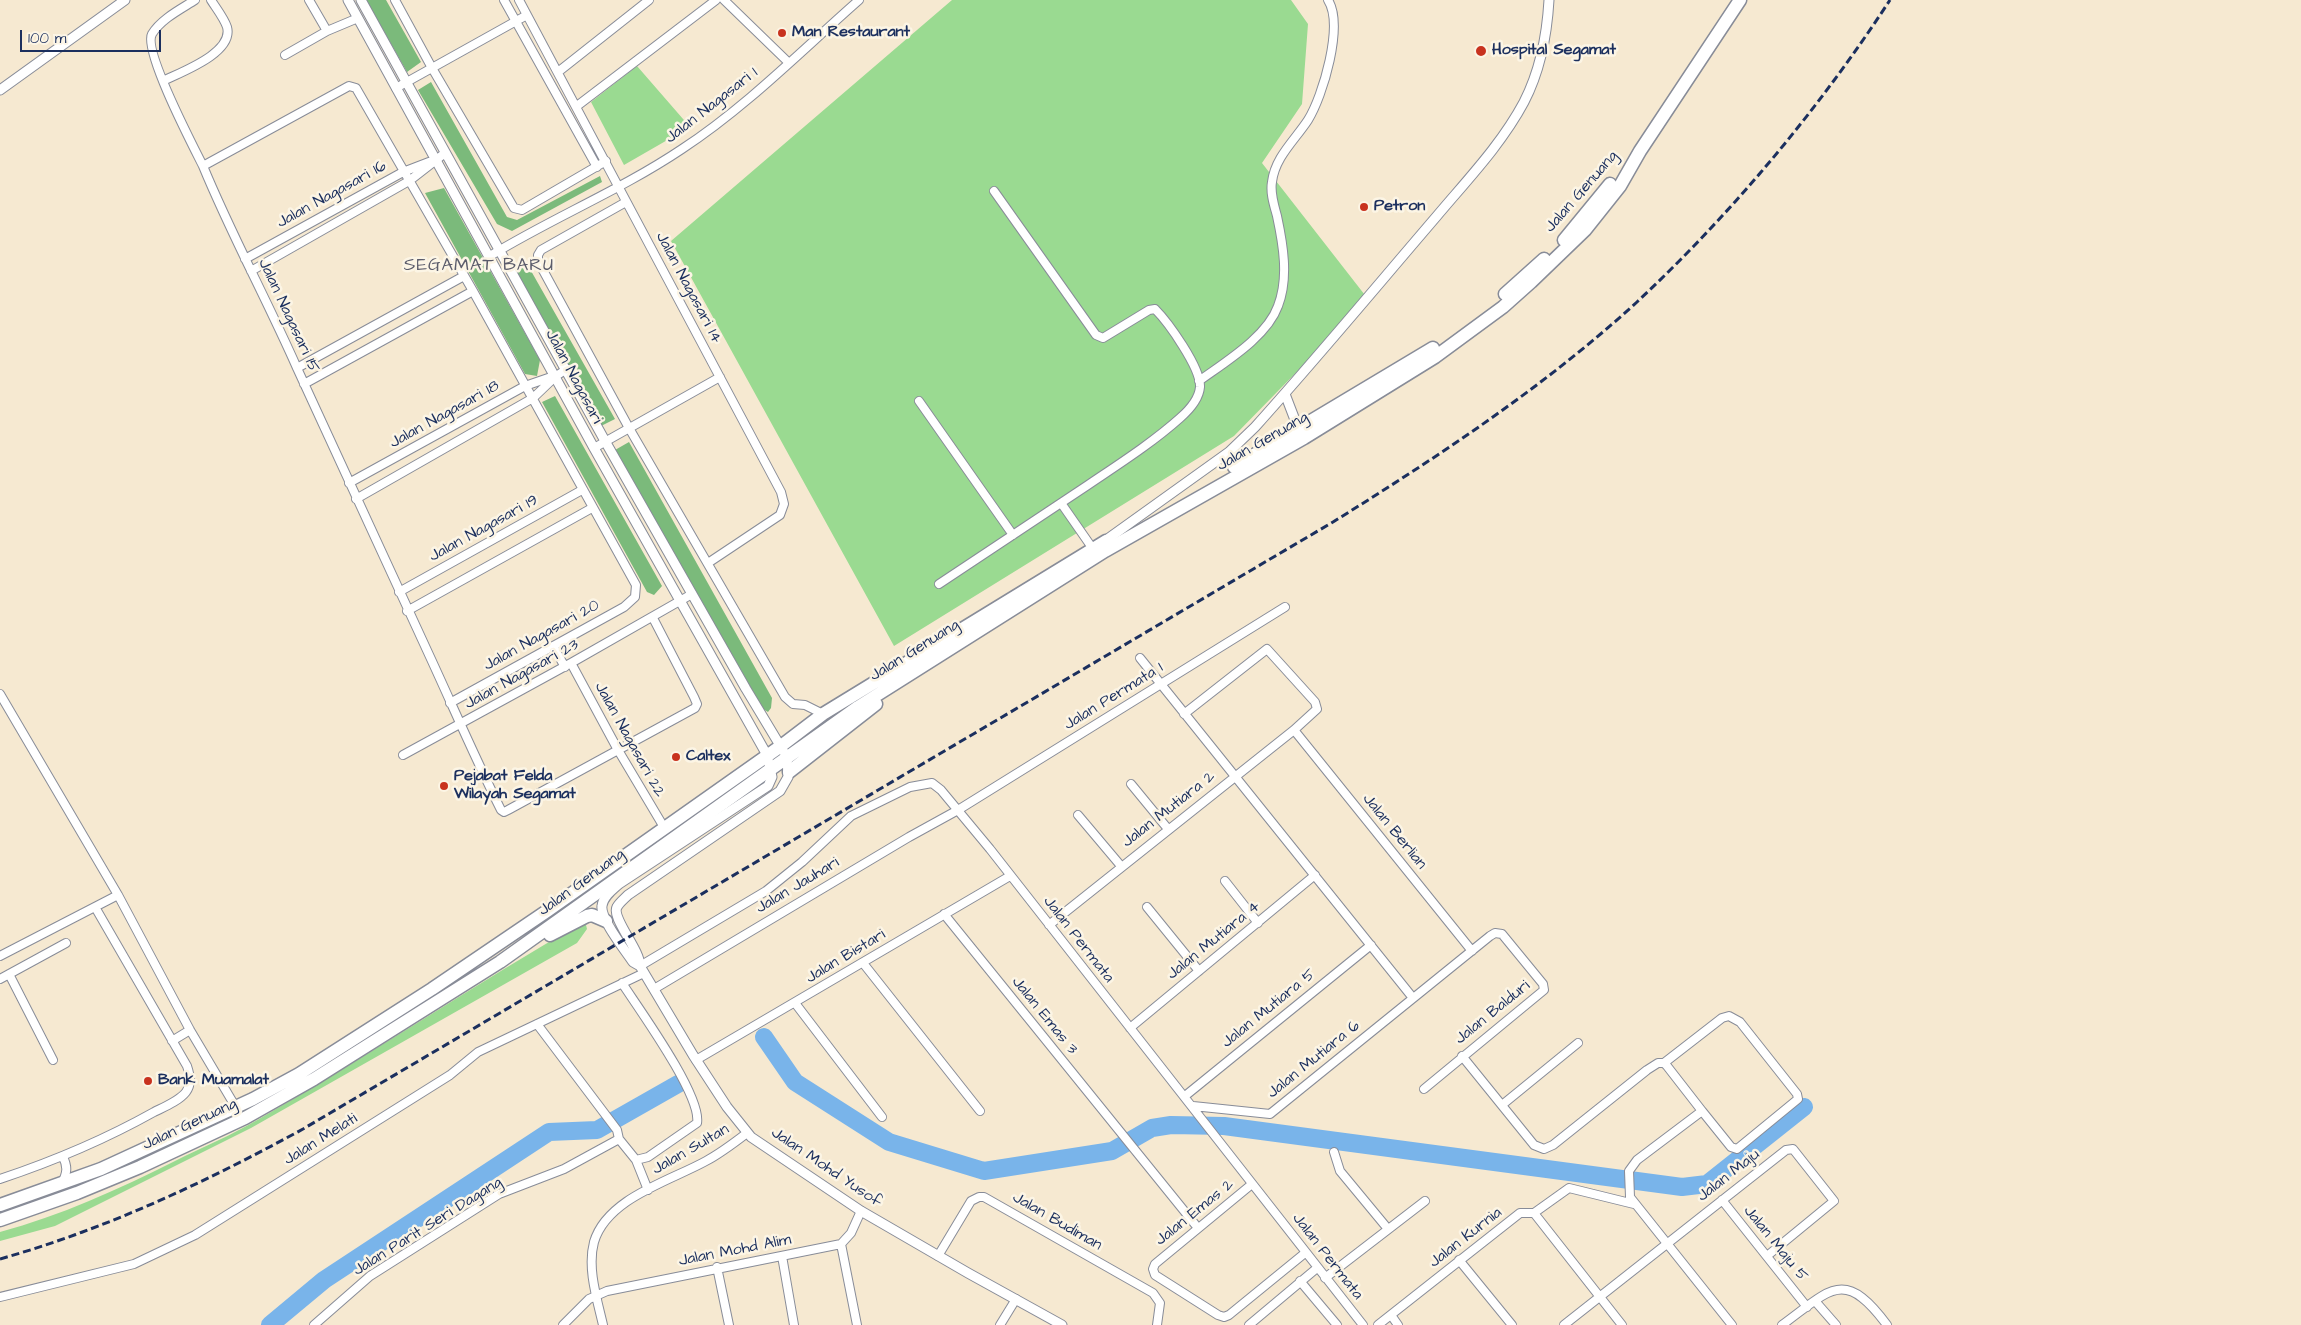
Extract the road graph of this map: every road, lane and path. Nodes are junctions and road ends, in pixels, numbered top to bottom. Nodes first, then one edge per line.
1 (125, 0) edge
2 (194, 0) edge
3 (211, 0) edge
4 (310, 0) edge
5 (348, 0) edge
6 (361, 0) edge
7 (395, 0) edge
8 (504, 0) edge
9 (519, 0) edge
10 (649, 0) edge
11 (716, 0) edge
12 (724, 0) edge
13 (857, 0) edge
14 (1328, 0) edge
15 (1549, 0) edge
16 (1740, 0) edge
17 (527, 15) junction
18 (358, 18) junction
19 (516, 22) junction
20 (327, 31) junction
21 (286, 55) dead end
22 (788, 62) junction
23 (432, 68) junction
24 (558, 72) junction
25 (163, 81) junction
26 (406, 83) junction
27 (396, 88) junction
28 (0, 90) edge
29 (576, 106) junction
30 (445, 153) junction
31 (435, 160) junction
32 (606, 161) junction
33 (203, 166) junction
34 (596, 168) junction
35 (404, 172) junction
36 (409, 181) junction
37 (618, 186) junction
38 (994, 191) dead end
39 (626, 202) junction
40 (500, 250) junction
41 (490, 256) junction
42 (245, 259) junction
43 (251, 271) junction
44 (464, 276) junction
45 (473, 291) junction
46 (297, 368) junction
47 (567, 369) junction
48 (556, 376) junction
49 (720, 376) junction
50 (1199, 381) junction
51 (304, 384) junction
52 (525, 386) junction
53 (1285, 394) junction
54 (533, 398) junction
55 (919, 401) dead end
56 (629, 428) junction
57 (1301, 434) junction
58 (606, 441) junction
59 (594, 448) junction
60 (349, 483) junction
61 (582, 490) junction
62 (356, 499) junction
63 (1061, 503) junction
64 (592, 508) junction
65 (1013, 535) junction
66 (1093, 548) junction
67 (708, 563) junction
68 (939, 584) dead end
69 (399, 592) junction
70 (692, 594) junction
71 (681, 601) junction
72 (1285, 607) dead end
73 (408, 611) junction
74 (652, 618) junction
75 (554, 646) junction
76 (1140, 658) dead end
77 (927, 664) junction
78 (568, 665) junction
79 (1161, 684) junction
80 (0, 694) edge
81 (450, 703) junction
82 (823, 714) junction
83 (1184, 714) junction
84 (460, 724) junction
85 (1294, 730) junction
86 (618, 750) junction
87 (784, 752) junction
88 (403, 755) dead end
89 (767, 755) junction
90 (771, 768) junction
91 (789, 772) junction
92 (1234, 776) junction
93 (932, 784) joint
94 (1131, 784) dead end
95 (958, 810) junction
96 (1078, 815) dead end
97 (664, 829) junction
98 (1168, 829) junction
99 (1120, 866) junction
100 (1314, 875) junction
101 (1010, 876) junction
102 (1225, 881) dead end
103 (118, 895) junction
104 (95, 907) junction
105 (1147, 908) dead end
106 (944, 914) junction
107 (606, 921) junction
108 (1258, 923) junction
109 (1048, 925) junction
110 (66, 943) dead end
111 (1371, 945) junction
112 (1472, 951) junction
113 (0, 956) edge
114 (500, 962) junction
115 (863, 963) junction
116 (642, 969) junction
117 (1199, 971) junction
118 (9, 974) junction
119 (0, 979) edge
120 (622, 983) junction
121 (654, 989) junction
122 (1413, 998) junction
123 (795, 1003) junction
124 (537, 1024) junction
125 (1130, 1028) junction
126 (190, 1030) junction
127 (172, 1041) junction
128 (1578, 1043) dead end
129 (1462, 1056) junction
130 (54, 1060) dead end
131 (696, 1060) junction
132 (1664, 1063) junction
133 (1424, 1089) dead end
134 (1184, 1096) junction
135 (1502, 1105) junction
136 (236, 1106) junction
137 (1193, 1106) junction
138 (980, 1111) dead end
139 (1702, 1111) junction
140 (882, 1117) dead end
141 (242, 1119) junction
142 (748, 1133) junction
143 (619, 1139) junction
144 (1334, 1152) dead end
145 (63, 1158) junction
146 (636, 1160) junction
147 (0, 1179) edge
148 (61, 1184) junction
149 (1252, 1184) junction
150 (648, 1190) junction
151 (1426, 1200) dead end
152 (1722, 1200) junction
153 (1634, 1204) junction
154 (0, 1205) edge
155 (861, 1210) junction
156 (1534, 1213) junction
157 (0, 1220) edge
158 (1198, 1228) junction
159 (1388, 1229) junction
160 (1666, 1243) junction
161 (840, 1244) junction
162 (1305, 1253) junction
163 (782, 1256) junction
164 (938, 1256) junction
165 (1767, 1256) junction
166 (1459, 1260) junction
167 (717, 1267) junction
168 (1317, 1268) junction
169 (1325, 1278) junction
170 (1300, 1281) junction
171 (596, 1295) junction
172 (0, 1297) edge
173 (1599, 1297) junction
174 (1016, 1299) junction
175 (1814, 1301) junction
176 (1807, 1307) junction
177 (1390, 1315) junction
178 (314, 1325) edge
179 (563, 1325) edge
180 (602, 1325) edge
181 (729, 1325) edge
182 (794, 1325) edge
183 (856, 1325) edge
184 (1000, 1325) edge
185 (1062, 1325) edge
186 (1157, 1325) edge
187 (1249, 1325) edge
188 (1337, 1325) edge
189 (1363, 1325) edge
190 (1378, 1325) edge
191 (1398, 1325) edge
192 (1512, 1325) edge
193 (1564, 1325) edge
194 (1622, 1325) edge
195 (1732, 1325) edge
196 (1782, 1325) edge
197 (1836, 1325) edge
198 (1888, 1325) edge

1 - 28 street
2 - 25 street, Jalan Nagasari 15
3 - 25 street
4 - 20 street
5 - 18 street, Jalan Nagasari
6 - 26 street, Jalan Nagasari
7 - 23 street
8 - 19 street
9 - 17 street, Jalan Nagasari 14
10 - 24 street
11 - 29 street
12 - 22 street
13 - 22 street, Jalan Nagasari 1
14 - 50 street
15 - 53 street
16 - 57 highway, Jalan Genuang
17 - 19 street
17 - 24 street, Jalan Nagasari 14
18 - 20 street
18 - 27 street, Jalan Nagasari
19 - 23 street
19 - 34 street
20 - 21 street
22 - 37 street, Jalan Nagasari 1
23 - 26 street
23 - 34 street
24 - 29 street, Jalan Nagasari 14
25 - 33 street, Jalan Nagasari 15
26 - 27 street
26 - 30 street, Jalan Nagasari
27 - 31 street, Jalan Nagasari
29 - 32 street, Jalan Nagasari 14
30 - 31 street
30 - 40 street, Jalan Nagasari
31 - 35 street, Jalan Nagasari 16
31 - 36 street
31 - 41 street, Jalan Nagasari
32 - 34 street
32 - 37 street, Jalan Nagasari 14
33 - 35 street
33 - 42 street, Jalan Nagasari 15
35 - 36 street
35 - 42 street, Jalan Nagasari 16
36 - 43 street
36 - 44 street
37 - 39 street, Jalan Nagasari 14
37 - 40 street, Jalan Nagasari 1
38 - 50 street
39 - 49 street, Jalan Nagasari 14
39 - 56 street, Jalan Nagasari
40 - 41 street, Jalan Nagasari 1
40 - 47 street, Jalan Nagasari
41 - 48 street, Jalan Nagasari
42 - 43 street, Jalan Nagasari 15
43 - 46 street, Jalan Nagasari 15
44 - 45 street
44 - 46 street
45 - 51 street
45 - 52 street
46 - 51 street, Jalan Nagasari 15
47 - 48 street
47 - 58 street, Jalan Nagasari
48 - 52 street, Jalan Nagasari 18
48 - 54 street
48 - 59 street, Jalan Nagasari
49 - 56 street
49 - 67 street, Jalan Nagasari 14
50 - 63 street
51 - 60 street, Jalan Nagasari 15
52 - 54 street
52 - 60 street, Jalan Nagasari 18
53 - 57 street
53 - 66 street
54 - 61 street
54 - 62 street
55 - 65 street
56 - 58 street
56 - 67 street, Jalan Nagasari
57 - 66 highway, Jalan Genuang
57 - 77 highway, Jalan Genuang
58 - 59 street
58 - 70 street, Jalan Nagasari
59 - 71 street, Jalan Nagasari
60 - 62 street, Jalan Nagasari 15
61 - 64 street
61 - 69 street, Jalan Nagasari 19
62 - 69 street, Jalan Nagasari 15
63 - 65 street
63 - 66 street
64 - 73 street
64 - 75 street, Jalan Nagasari 20
65 - 68 street
66 - 82 highway, Jalan Genuang
67 - 82 street, Jalan Nagasari
69 - 73 street, Jalan Nagasari 15
70 - 71 street, Jalan Nagasari 23
70 - 87 street, Jalan Nagasari
71 - 74 street, Jalan Nagasari 23
71 - 89 street, Jalan Nagasari
72 - 79 street, Jalan Permata 1
73 - 81 street, Jalan Nagasari 15
74 - 78 street, Jalan Nagasari 23
74 - 86 street
75 - 78 street, Jalan Nagasari 22
75 - 81 street, Jalan Nagasari 20
76 - 79 street
77 - 87 highway, Jalan Genuang
77 - 91 highway
78 - 84 street, Jalan Nagasari 23
78 - 86 street, Jalan Nagasari 22
79 - 83 street
79 - 95 street, Jalan Permata 1
80 - 103 street
81 - 84 street, Jalan Nagasari 15
82 - 87 highway, Jalan Genuang
83 - 85 street
83 - 92 street
84 - 86 street, Jalan Nagasari 15
84 - 88 street, Jalan Nagasari 23
85 - 92 street
85 - 112 street, Jalan Berlian
86 - 97 street, Jalan Nagasari 22
87 - 89 highway, Jalan Genuang
87 - 90 highway, Jalan Genuang
87 - 91 street
89 - 90 street, Jalan Nagasari
89 - 97 highway, Jalan Genuang
90 - 107 street
90 - 114 highway, Jalan Genuang
91 - 116 street
92 - 98 street, Jalan Mutiara 2
92 - 100 street
93 - 95 street, Jalan Permata
93 - 116 street, Jalan Melati
94 - 98 street
95 - 101 street, Jalan Permata
95 - 121 street, Jalan Jauhari
96 - 99 street
97 - 136 highway, Jalan Genuang
98 - 99 street, Jalan Mutiara 2
99 - 109 street, Jalan Mutiara 2
100 - 108 street, Jalan Mutiara 4
100 - 111 street
101 - 106 street, Jalan Bistari
101 - 109 street, Jalan Permata
102 - 108 street
103 - 104 street
103 - 126 street
104 - 113 street
104 - 127 street
105 - 117 street
106 - 115 street, Jalan Bistari
106 - 158 street, Jalan Emas 3
107 - 114 highway
107 - 116 street
108 - 117 street, Jalan Mutiara 4
109 - 125 street, Jalan Permata
110 - 118 street
111 - 122 street
111 - 134 street, Jalan Mutiara 5
112 - 122 street, Jalan Mutiara 6
112 - 129 street, Jalan Balduri
114 - 141 highway, Jalan Genuang
115 - 123 street, Jalan Bistari
115 - 138 street
116 - 120 street, Jalan Melati
116 - 121 street, Jalan Mohd Yusof
117 - 125 street, Jalan Mutiara 4
118 - 119 street
118 - 130 street
120 - 124 street, Jalan Melati
120 - 146 street
121 - 131 street, Jalan Mohd Yusof
122 - 137 street, Jalan Mutiara 6
123 - 131 street, Jalan Bistari
123 - 140 street
124 - 143 street, Jalan Sultan
124 - 172 street, Jalan Melati
125 - 134 street, Jalan Permata
126 - 127 street
126 - 136 street
127 - 145 street
128 - 135 street
129 - 133 street, Jalan Balduri
129 - 135 street
131 - 142 street, Jalan Mohd Yusof
132 - 135 street
132 - 139 street
132 - 139 street
134 - 137 street, Jalan Permata
136 - 141 street
136 - 148 highway, Jalan Genuang
137 - 149 street, Jalan Permata
139 - 153 street
141 - 157 highway, Jalan Genuang
142 - 150 street, Jalan Sultan
142 - 155 street, Jalan Mohd Yusof
143 - 146 street, Jalan Sultan
143 - 178 street, Jalan Parit Seri Dagang
144 - 159 street
145 - 147 street
145 - 148 street
146 - 150 street, Jalan Sultan
148 - 154 highway, Jalan Genuang
149 - 158 street, Jalan Emas 2
149 - 162 street, Jalan Permata
150 - 171 street, Jalan Sultan
151 - 159 street
152 - 160 street, Jalan Maju
152 - 165 street, Jalan Maju 5
152 - 165 street, Jalan Maju
153 - 156 street, Jalan Kurnia
153 - 160 street
155 - 161 street
155 - 164 street, Jalan Mohd Yusof
156 - 166 street, Jalan Kurnia
156 - 173 street
158 - 162 street, Jalan Emas 2
159 - 169 street
160 - 173 street, Jalan Maju
160 - 195 street
161 - 163 street, Jalan Mohd Alim
161 - 183 street
162 - 168 street, Jalan Permata
163 - 167 street, Jalan Mohd Alim
163 - 182 street
164 - 174 street, Jalan Mohd Yusof
164 - 186 street, Jalan Budiman
165 - 176 street, Jalan Maju 5
166 - 177 street, Jalan Kurnia
166 - 192 street
167 - 171 street, Jalan Mohd Alim
167 - 181 street
168 - 169 street, Jalan Permata
168 - 170 street
169 - 189 street, Jalan Permata
170 - 187 street
170 - 188 street
171 - 179 street
171 - 180 street, Jalan Sultan
173 - 193 street, Jalan Maju
173 - 194 street
174 - 184 street
174 - 185 street, Jalan Mohd Yusof
175 - 176 street
175 - 197 street
175 - 198 street
176 - 196 street
177 - 190 street, Jalan Kurnia
177 - 191 street

